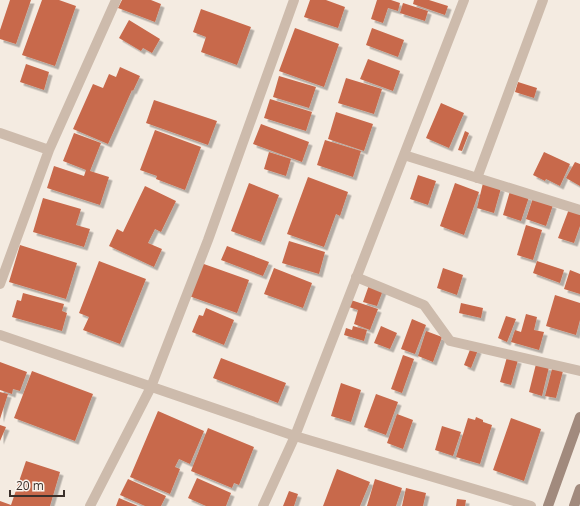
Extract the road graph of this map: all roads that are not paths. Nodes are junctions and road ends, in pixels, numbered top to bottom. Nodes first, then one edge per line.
1 (116, 0) edge
2 (294, 0) edge
3 (464, 0) edge
4 (543, 0) edge
5 (0, 133) edge
6 (49, 150) junction
7 (404, 155) junction
8 (477, 178) junction
9 (580, 210) edge
10 (3, 265) edge
11 (356, 277) junction
12 (0, 284) edge
13 (0, 335) edge
14 (580, 371) edge
15 (151, 387) junction
16 (580, 417) edge
17 (295, 436) junction
18 (580, 489) edge
19 (90, 506) edge
20 (263, 506) edge
21 (531, 506) edge
22 (548, 506) edge
23 (574, 506) edge

1 - 6 street
2 - 15 street
3 - 7 street
4 - 8 street
5 - 6 street
6 - 10 street
7 - 8 street
7 - 11 street
8 - 9 street
10 - 12 street
11 - 14 street
11 - 17 street
13 - 15 street
15 - 17 street
15 - 19 street
16 - 22 street
17 - 20 street
17 - 21 street
18 - 23 street

